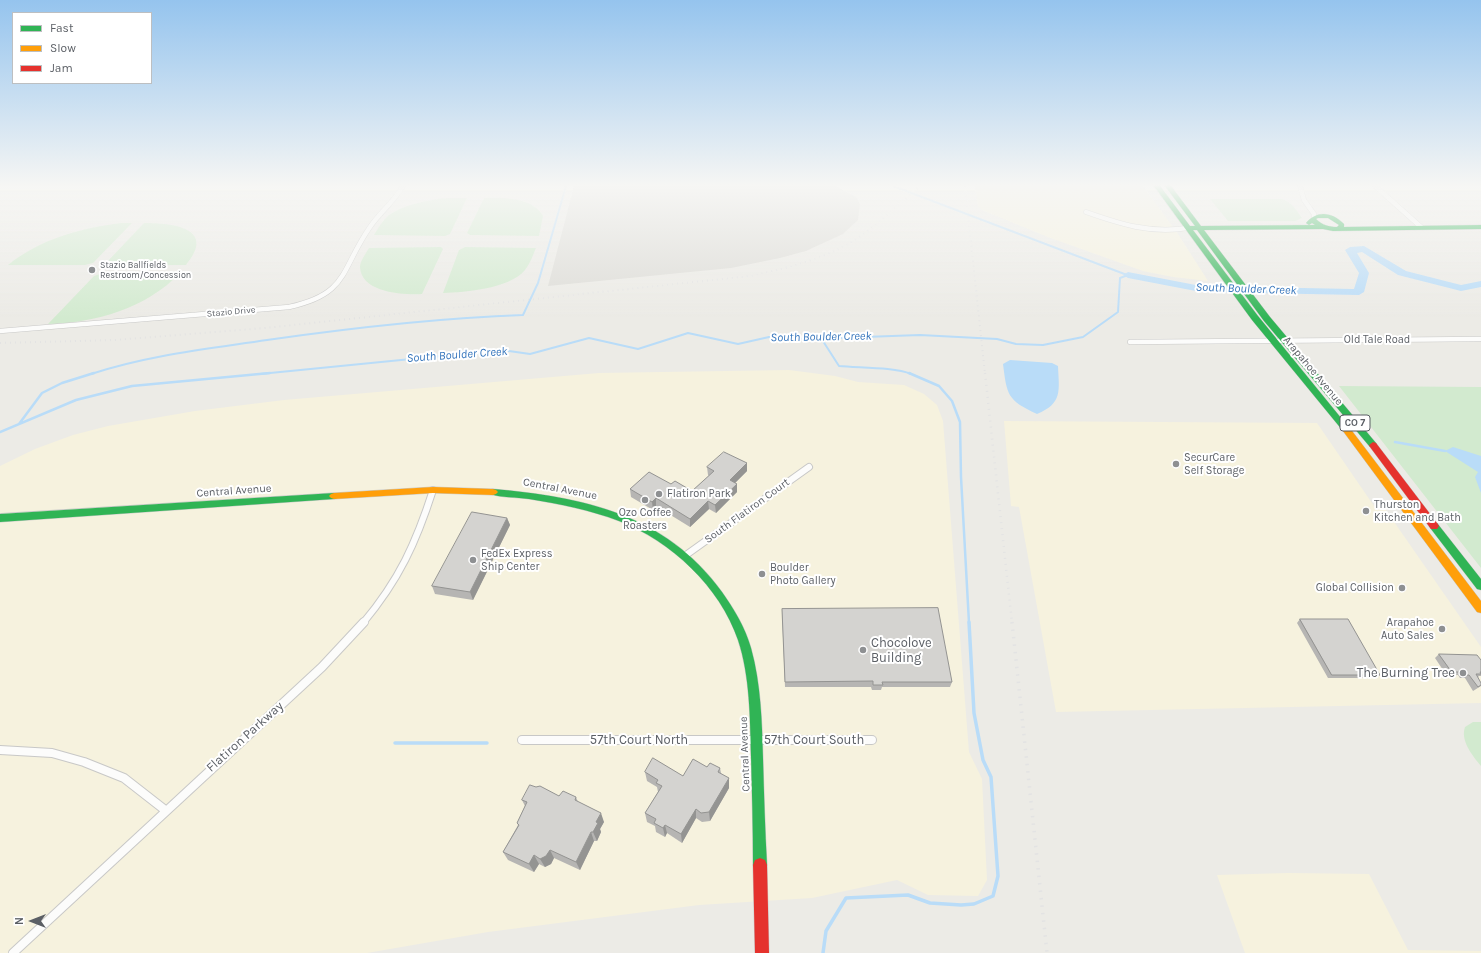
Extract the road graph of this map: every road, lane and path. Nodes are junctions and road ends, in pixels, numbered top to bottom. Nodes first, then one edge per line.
1 (367, 230) edge
2 (1189, 230) edge
3 (1201, 230) edge
4 (0, 331) edge
5 (1481, 339) edge
6 (1285, 341) junction
7 (1130, 342) dead end
8 (1272, 342) junction
9 (809, 467) dead end
10 (433, 490) junction
11 (0, 518) edge
12 (686, 555) junction
13 (1481, 586) edge
14 (1481, 609) edge
15 (522, 740) dead end
16 (872, 740) dead end
17 (757, 741) junction
18 (0, 750) edge
19 (166, 810) junction
20 (13, 953) edge
21 (762, 953) edge

1 - 4 street, Stazio Drive
2 - 8 street, Arapahoe Avenue / CO 7
3 - 6 street, Arapahoe Avenue / CO 7
5 - 6 street, Old Tale Road
6 - 8 street, Old Tale Road
6 - 13 street, Arapahoe Avenue / CO 7
7 - 8 street, Old Tale Road
8 - 14 street, Arapahoe Avenue / CO 7
9 - 12 street, South Flatiron Court
10 - 11 street, Central Avenue
10 - 12 street, Central Avenue
10 - 19 street, Flatiron Parkway
12 - 17 street, Central Avenue
15 - 17 street, 57th Court North
16 - 17 street, 57th Court South
17 - 21 street, Central Avenue
18 - 19 street
19 - 20 street, Flatiron Parkway

